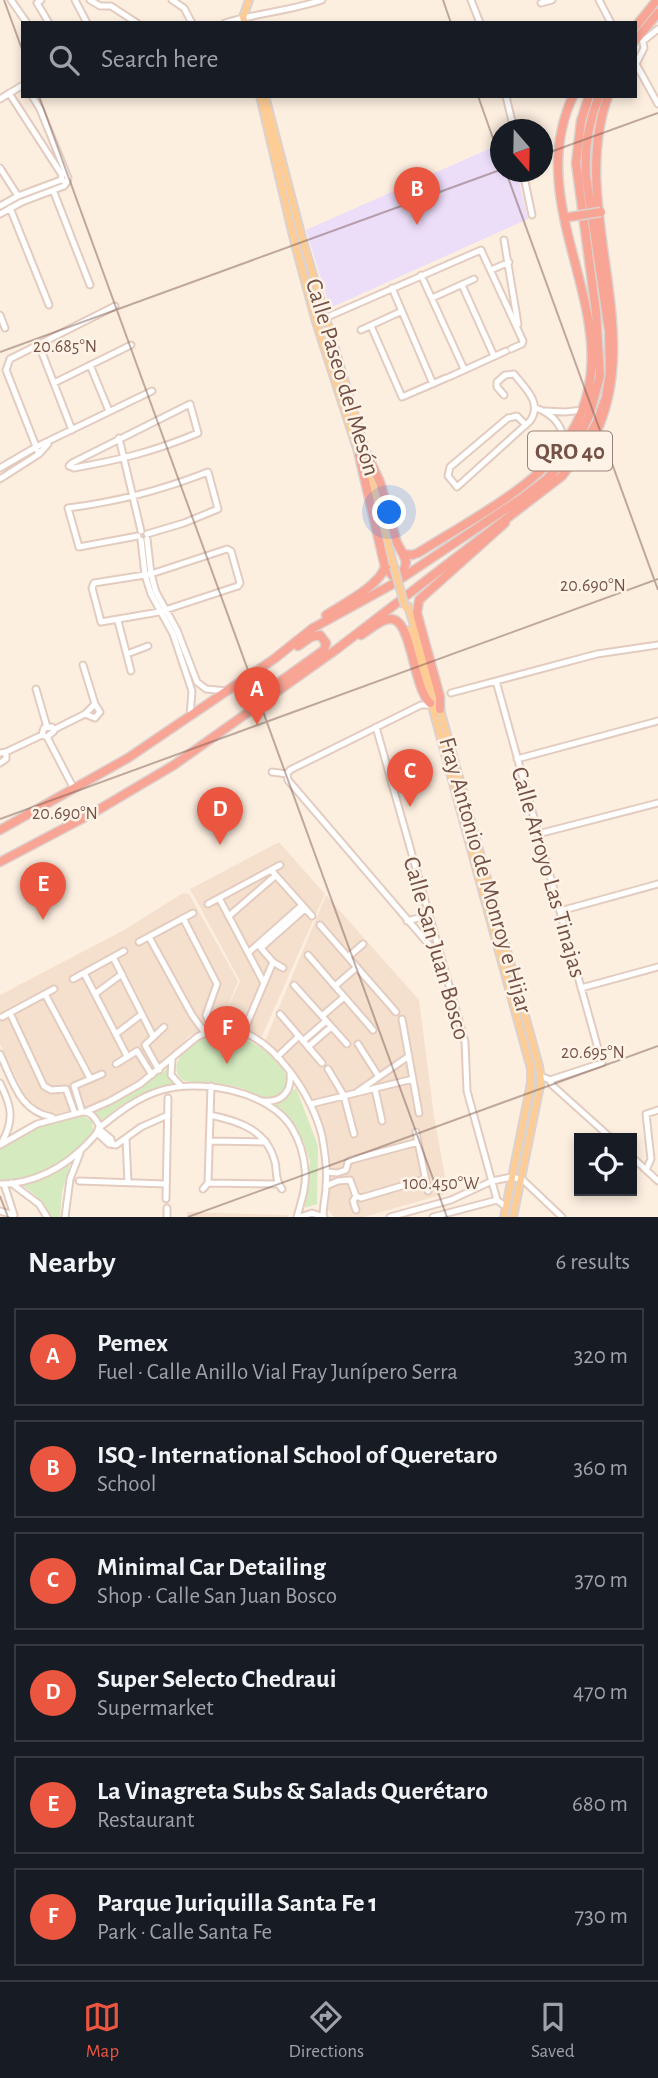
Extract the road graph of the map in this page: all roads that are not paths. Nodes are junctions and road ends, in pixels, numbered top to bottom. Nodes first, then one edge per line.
1 (12, 0) edge
2 (41, 0) edge
3 (75, 0) edge
4 (90, 0) edge
5 (172, 0) edge
6 (249, 0) edge
7 (322, 0) edge
8 (471, 0) edge
9 (552, 0) edge
10 (598, 0) edge
11 (657, 0) edge
12 (541, 3) dead end
13 (658, 13) edge
14 (244, 20) edge
15 (26, 21) edge
16 (48, 21) edge
17 (86, 21) edge
18 (134, 21) edge
19 (191, 21) edge
20 (479, 21) edge
21 (610, 21) edge
22 (658, 29) edge
23 (639, 35) edge
24 (637, 62) edge
25 (637, 66) edge
26 (21, 86) edge
27 (9, 93) junction
28 (33, 98) edge
29 (263, 98) edge
30 (506, 98) edge
31 (572, 98) edge
32 (588, 98) edge
33 (598, 98) edge
34 (607, 98) edge
35 (0, 99) edge
36 (658, 104) edge
37 (511, 119) edge
38 (0, 168) edge
39 (279, 168) junction
40 (64, 181) junction
41 (525, 182) edge
42 (53, 190) junction
43 (18, 196) junction
44 (0, 206) edge
45 (10, 208) junction
46 (603, 212) junction
47 (0, 214) edge
48 (532, 215) dead end
49 (566, 218) junction
50 (504, 240) dead end
51 (509, 262) junction
52 (491, 270) junction
53 (421, 275) junction
54 (474, 279) dead end
55 (90, 285) dead end
56 (462, 285) junction
57 (392, 288) junction
58 (432, 298) junction
59 (49, 305) dead end
60 (115, 306) dead end
61 (620, 308) dead end
62 (402, 311) junction
63 (0, 315) edge
64 (325, 318) junction
65 (316, 321) junction
66 (371, 326) junction
67 (5, 328) dead end
68 (361, 330) dead end
69 (519, 331) junction
70 (39, 345) junction
71 (131, 345) dead end
72 (494, 356) junction
73 (90, 365) junction
74 (623, 368) dead end
75 (464, 369) junction
76 (54, 383) junction
77 (433, 384) junction
78 (152, 391) dead end
79 (504, 395) dead end
80 (536, 408) junction
81 (583, 410) junction
82 (109, 411) junction
83 (544, 411) junction
84 (526, 425) junction
85 (72, 430) junction
86 (119, 438) junction
87 (565, 443) junction
88 (38, 450) junction
89 (363, 453) junction
90 (125, 459) junction
91 (0, 460) edge
92 (8, 464) junction
93 (0, 468) edge
94 (17, 470) junction
95 (562, 475) junction
96 (0, 479) edge
97 (133, 497) junction
98 (530, 501) junction
99 (476, 516) junction
100 (143, 536) junction
101 (403, 554) junction
102 (433, 556) junction
103 (392, 567) junction
104 (148, 575) junction
105 (163, 611) junction
106 (118, 621) junction
107 (313, 628) junction
108 (658, 645) edge
109 (148, 646) dead end
110 (337, 649) junction
111 (127, 654) junction
112 (184, 656) junction
113 (274, 659) junction
114 (83, 665) dead end
115 (131, 671) dead end
116 (496, 681) junction
117 (201, 686) junction
118 (36, 689) dead end
119 (192, 691) junction
120 (227, 691) junction
121 (451, 693) dead end
122 (263, 701) junction
123 (432, 701) junction
124 (440, 709) junction
125 (190, 716) junction
126 (658, 721) edge
127 (376, 727) junction
128 (50, 736) junction
129 (3, 752) edge
130 (517, 759) junction
131 (0, 763) edge
132 (272, 772) dead end
133 (287, 774) junction
134 (74, 789) junction
135 (658, 803) edge
136 (0, 833) edge
137 (538, 834) junction
138 (0, 860) edge
139 (280, 865) dead end
140 (271, 870) junction
141 (275, 876) junction
142 (658, 884) edge
143 (486, 892) junction
144 (219, 898) junction
145 (208, 904) dead end
146 (303, 907) junction
147 (427, 910) junction
148 (560, 911) junction
149 (193, 913) dead end
150 (229, 916) junction
151 (312, 916) dead end
152 (183, 918) junction
153 (407, 921) junction
154 (320, 925) dead end
155 (149, 937) junction
156 (139, 942) dead end
157 (363, 944) dead end
158 (260, 946) junction
159 (124, 951) dead end
160 (248, 953) junction
161 (308, 955) dead end
162 (440, 956) junction
163 (113, 957) junction
164 (348, 957) junction
165 (273, 962) junction
166 (357, 967) junction
167 (658, 967) edge
168 (283, 968) dead end
169 (84, 973) junction
170 (122, 974) junction
171 (73, 979) dead end
172 (264, 983) junction
173 (294, 985) dead end
174 (335, 986) junction
175 (581, 988) junction
176 (54, 989) dead end
177 (45, 994) junction
178 (95, 994) junction
179 (344, 997) junction
180 (396, 1012) dead end
181 (10, 1013) junction
182 (142, 1014) junction
183 (280, 1014) dead end
184 (2, 1017) dead end
185 (402, 1019) dead end
186 (326, 1021) junction
187 (164, 1027) dead end
188 (212, 1030) junction
189 (373, 1030) dead end
190 (205, 1033) junction
191 (243, 1033) junction
192 (116, 1034) junction
193 (153, 1036) junction
194 (301, 1039) junction
195 (347, 1044) dead end
196 (358, 1044) dead end
197 (308, 1047) junction
198 (536, 1052) junction
199 (0, 1054) edge
200 (527, 1054) junction
201 (127, 1056) junction
202 (276, 1056) junction
203 (409, 1056) junction
204 (172, 1060) junction
205 (322, 1063) dead end
206 (116, 1064) dead end
207 (288, 1069) junction
208 (328, 1069) dead end
209 (159, 1070) junction
210 (102, 1074) dead end
211 (152, 1075) junction
212 (541, 1076) junction
213 (379, 1077) junction
214 (90, 1078) junction
215 (413, 1079) junction
216 (551, 1082) junction
217 (0, 1083) edge
218 (531, 1083) junction
219 (540, 1085) junction
220 (181, 1086) junction
221 (211, 1086) junction
222 (375, 1089) junction
223 (354, 1094) junction
224 (344, 1096) junction
225 (168, 1098) dead end
226 (260, 1101) junction
227 (311, 1104) junction
228 (658, 1110) edge
229 (84, 1112) junction
230 (419, 1113) dead end
231 (75, 1114) junction
232 (168, 1115) junction
233 (210, 1115) junction
234 (55, 1118) junction
235 (382, 1121) dead end
236 (253, 1129) junction
237 (98, 1130) junction
238 (416, 1132) dead end
239 (354, 1133) dead end
240 (606, 1133) edge
241 (126, 1139) junction
242 (209, 1141) junction
243 (248, 1142) junction
244 (267, 1142) junction
245 (418, 1142) junction
246 (1, 1144) edge
247 (81, 1150) junction
248 (637, 1162) edge
249 (646, 1170) junction
250 (327, 1172) junction
251 (337, 1173) junction
252 (512, 1177) junction
253 (520, 1178) junction
254 (425, 1180) junction
255 (79, 1181) dead end
256 (338, 1181) junction
257 (492, 1181) junction
258 (658, 1181) edge
259 (128, 1183) junction
260 (208, 1183) junction
261 (5, 1184) edge
262 (166, 1184) junction
263 (326, 1186) junction
264 (202, 1189) dead end
265 (428, 1191) dead end
266 (356, 1196) junction
267 (166, 1199) dead end
268 (497, 1200) junction
269 (506, 1207) junction
270 (167, 1208) dead end
271 (355, 1210) dead end
272 (3, 1213) edge
273 (452, 1214) edge
274 (14, 1216) edge
275 (47, 1217) edge
276 (65, 1217) edge
277 (167, 1217) edge
278 (298, 1217) edge
279 (323, 1217) edge
280 (390, 1217) edge
281 (433, 1217) edge
282 (504, 1217) edge
283 (513, 1217) edge
284 (562, 1217) edge

1 - 15 street
2 - 16 street
3 - 17 street
4 - 18 street
5 - 19 street
6 - 14 main road
7 - 14 street
8 - 20 street
9 - 12 street
10 - 21 street
11 - 23 highway
13 - 23 highway
22 - 23 street
23 - 24 street
25 - 36 street
26 - 27 street
27 - 35 street
27 - 40 street
28 - 40 street
29 - 39 main road, Calle Paseo del Mesón
30 - 37 street
31 - 49 highway
32 - 102 highway, QRO 40
33 - 95 highway, QRO 40
34 - 46 highway
38 - 43 street
39 - 64 main road, Calle Paseo del Mesón
39 - 65 main road, Calle Paseo del Mesón
40 - 42 street
40 - 43 street
41 - 48 street
42 - 45 street
42 - 55 street
43 - 44 street
45 - 47 street
45 - 59 street
46 - 49 highway, bridge
46 - 61 highway
49 - 81 highway
50 - 51 street
51 - 52 street
51 - 69 street
52 - 53 street
52 - 69 street
53 - 57 street
53 - 58 street
54 - 56 street
56 - 58 street
56 - 72 street
57 - 62 street
57 - 64 street
58 - 75 street
60 - 70 street
62 - 66 street
62 - 77 street
63 - 67 street
64 - 65 street
64 - 89 main road, Calle Paseo del Mesón
65 - 89 main road, Calle Paseo del Mesón
66 - 68 street
66 - 77 street
69 - 72 street
70 - 76 street
70 - 88 street
71 - 73 street
72 - 75 street
73 - 76 street
73 - 82 street
74 - 95 highway
75 - 77 street
76 - 85 street
78 - 82 street
79 - 80 street
80 - 83 street
80 - 84 street
81 - 83 street
81 - 87 highway
82 - 85 street
83 - 87 street
84 - 84 street
85 - 88 street
86 - 90 street
86 - 90 street
86 - 90 street
87 - 99 highway
88 - 92 street
88 - 94 street
89 - 101 highway
89 - 103 highway
90 - 97 street
91 - 92 street
92 - 93 street
92 - 94 street
94 - 96 street
95 - 98 highway, QRO 40
97 - 100 street
97 - 100 street
97 - 100 street
98 - 110 highway, QRO 40
98 - 124 highway
99 - 101 highway
99 - 102 highway
100 - 104 street
101 - 103 highway
102 - 107 highway, QRO 40
103 - 107 highway
103 - 123 main road, bridge
104 - 105 street
104 - 105 street
104 - 106 street
105 - 106 street
105 - 112 street
106 - 111 street
107 - 113 highway, QRO 40
108 - 116 street
109 - 111 street
110 - 122 highway, QRO 40
110 - 123 highway
111 - 115 street
112 - 117 street
112 - 119 street
113 - 120 highway, QRO 40
113 - 122 highway
114 - 128 street
116 - 121 street
116 - 130 street, Calle Arroyo Las Tinajas
117 - 119 street
117 - 120 street
118 - 128 street
119 - 125 street
120 - 125 highway, QRO 40
122 - 138 highway, QRO 40
123 - 124 main road, Fray Antonio de Monroy e Hijar
123 - 127 street
123 - 143 main road, Fray Antonio de Monroy e Hijar
124 - 143 main road, Fray Antonio de Monroy e Hijar
125 - 134 highway, QRO 40
126 - 130 street
127 - 133 street
127 - 147 street, Calle San Juan Bosco
128 - 129 street
128 - 134 street
129 - 131 street
130 - 137 street, Calle Arroyo Las Tinajas
132 - 133 street
133 - 153 street
134 - 136 highway, QRO 40
135 - 137 street
137 - 148 street, Calle Arroyo Las Tinajas
139 - 140 street
140 - 141 street
140 - 144 street
141 - 146 street
141 - 150 street
142 - 148 street
143 - 198 main road, Fray Antonio de Monroy e Hijar
143 - 200 main road, Fray Antonio de Monroy e Hijar
144 - 145 street
144 - 150 street
146 - 151 street
146 - 158 street
147 - 153 street
147 - 162 street, Calle San Juan Bosco
148 - 175 street, Calle Arroyo Las Tinajas
149 - 152 street
150 - 160 street
152 - 155 street
152 - 188 street
153 - 162 street
154 - 164 street
155 - 156 street
155 - 190 street
157 - 164 street
158 - 160 street
158 - 165 street
159 - 163 street
160 - 172 street
161 - 174 street
162 - 257 street, Calle San Juan Bosco
163 - 169 street
163 - 170 street
164 - 166 street
165 - 168 street
165 - 172 street
166 - 174 street
166 - 180 street
167 - 175 street
169 - 171 street
169 - 178 street
170 - 178 street
170 - 182 street
172 - 191 street
173 - 186 street
174 - 179 street
175 - 216 street, Calle Arroyo Las Tinajas
176 - 177 street
177 - 181 street
177 - 214 street
178 - 192 street
179 - 186 street
179 - 189 street
181 - 184 street
181 - 231 street
182 - 192 street
182 - 193 street
183 - 194 street
185 - 203 street
186 - 194 street
186 - 195 street
186 - 197 street
187 - 193 street
188 - 190 street
188 - 191 street
190 - 204 street
191 - 202 street
192 - 201 street
193 - 209 street
194 - 197 street
194 - 202 street
196 - 213 street
197 - 205 street
198 - 200 main road
198 - 212 main road, Fray Antonio de Monroy e Hijar
199 - 234 street
200 - 218 main road, Fray Antonio de Monroy e Hijar
201 - 206 street
201 - 211 street
202 - 207 street
203 - 213 street
203 - 215 street
204 - 209 street
204 - 220 street
207 - 226 street
207 - 227 street
208 - 224 street
209 - 211 street
210 - 214 street
211 - 229 street
212 - 216 street
212 - 219 main road, Fray Antonio de Monroy e Hijar
213 - 223 street
214 - 229 street
215 - 222 street
215 - 230 street
216 - 219 street
216 - 240 street
217 - 246 street
218 - 219 street
218 - 252 main road, Fray Antonio de Monroy e Hijar
219 - 253 main road, Fray Antonio de Monroy e Hijar
220 - 221 street
220 - 237 street
221 - 226 street
221 - 233 street
222 - 223 street
222 - 235 street
223 - 224 street
224 - 227 street
224 - 239 street
225 - 232 street
226 - 278 street
227 - 250 street
228 - 249 street
229 - 231 street
229 - 237 street
231 - 234 street
232 - 241 street
232 - 262 street
233 - 236 street
233 - 242 street
234 - 246 street
236 - 243 street
236 - 244 street
237 - 241 street
237 - 247 street
238 - 245 street
241 - 259 street
242 - 243 street
242 - 260 street
243 - 244 street
244 - 260 street
245 - 251 street
245 - 254 street
247 - 261 street
247 - 276 street
248 - 249 street
249 - 258 street
250 - 251 street
250 - 263 street
251 - 256 street
252 - 253 street
252 - 257 street
252 - 269 main road, Fray Antonio de Monroy e Hijar
253 - 283 main road, Fray Antonio de Monroy e Hijar
253 - 284 street
254 - 265 street
254 - 266 street
255 - 259 street
256 - 263 street
256 - 266 street
257 - 268 street, Calle San Juan Bosco
257 - 280 street
259 - 262 street
260 - 264 street
261 - 274 street
261 - 275 street
262 - 267 street
263 - 279 street
266 - 271 street
268 - 269 street
268 - 273 street
269 - 282 main road, Fray Antonio de Monroy e Hijar
270 - 277 street
272 - 274 street
273 - 281 street
278 - 279 street

